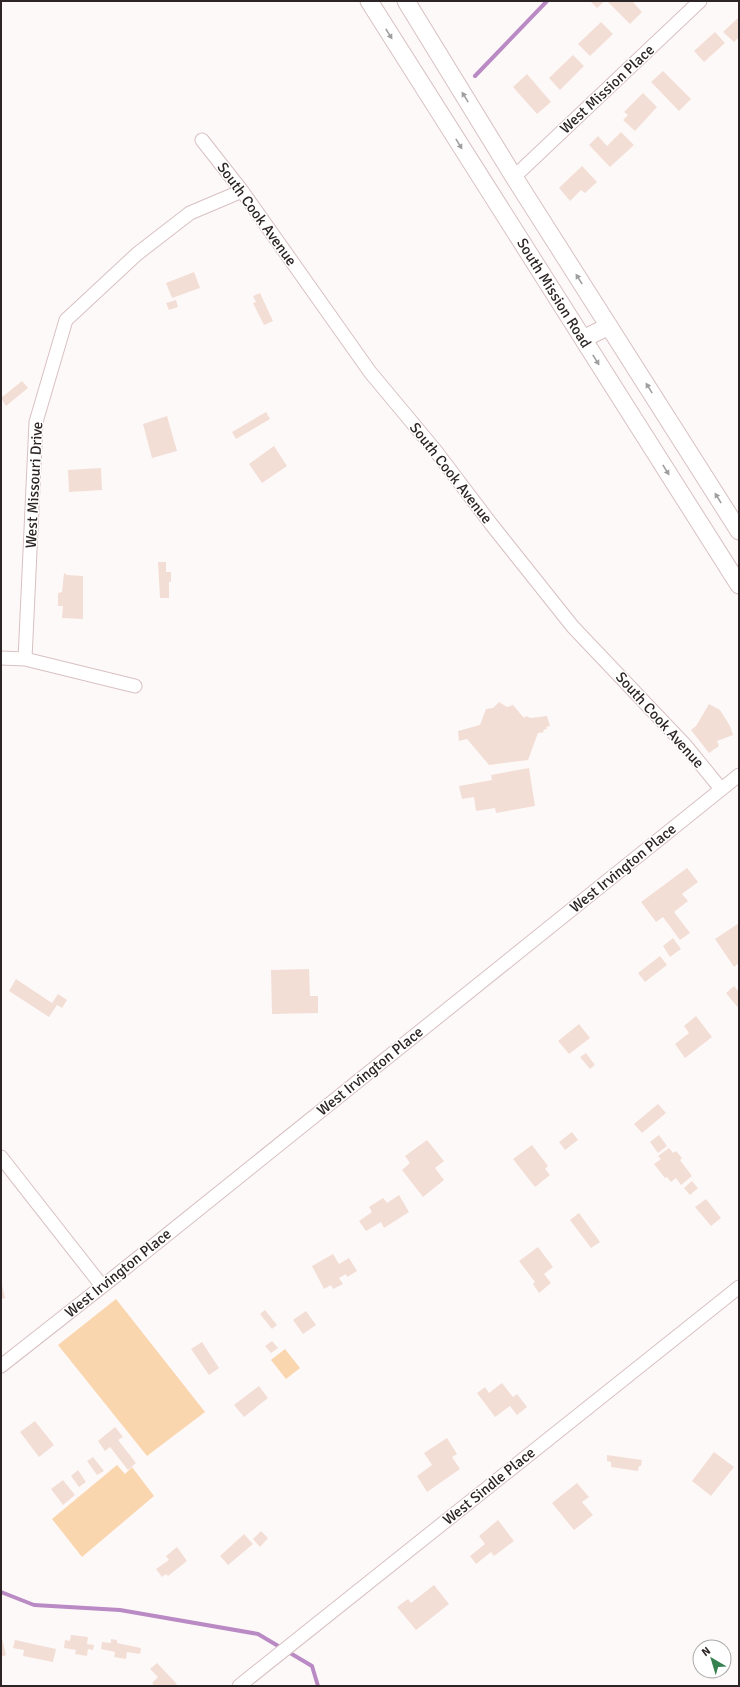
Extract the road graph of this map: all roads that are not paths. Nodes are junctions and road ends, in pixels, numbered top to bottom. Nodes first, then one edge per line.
1 (369, 1) edge
2 (406, 1) edge
3 (700, 1) edge
4 (202, 140) dead end
5 (514, 177) junction
6 (242, 191) junction
7 (609, 326) junction
8 (583, 339) junction
9 (739, 531) edge
10 (739, 585) edge
11 (1, 658) edge
12 (26, 659) junction
13 (135, 686) dead end
14 (739, 775) edge
15 (721, 789) junction
16 (1, 1157) edge
17 (102, 1286) junction
18 (739, 1287) edge
19 (1, 1366) edge
20 (239, 1686) edge

1 -> 8 main road, South Mission Road
5 -> 2 main road, South Mission Road
3 - 5 street, West Mission Place
4 - 6 street, South Cook Avenue
7 -> 5 main road, South Mission Road
6 - 12 street, West Missouri Drive
6 - 15 street, South Cook Avenue
7 - 8 main road
9 -> 7 main road, South Mission Road
8 -> 10 main road, South Mission Road
11 - 12 street
12 - 13 street
14 - 15 street, West Irvington Place
15 - 17 street, West Irvington Place
16 - 17 street
17 - 19 street, West Irvington Place
18 - 20 street, West Sindle Place

